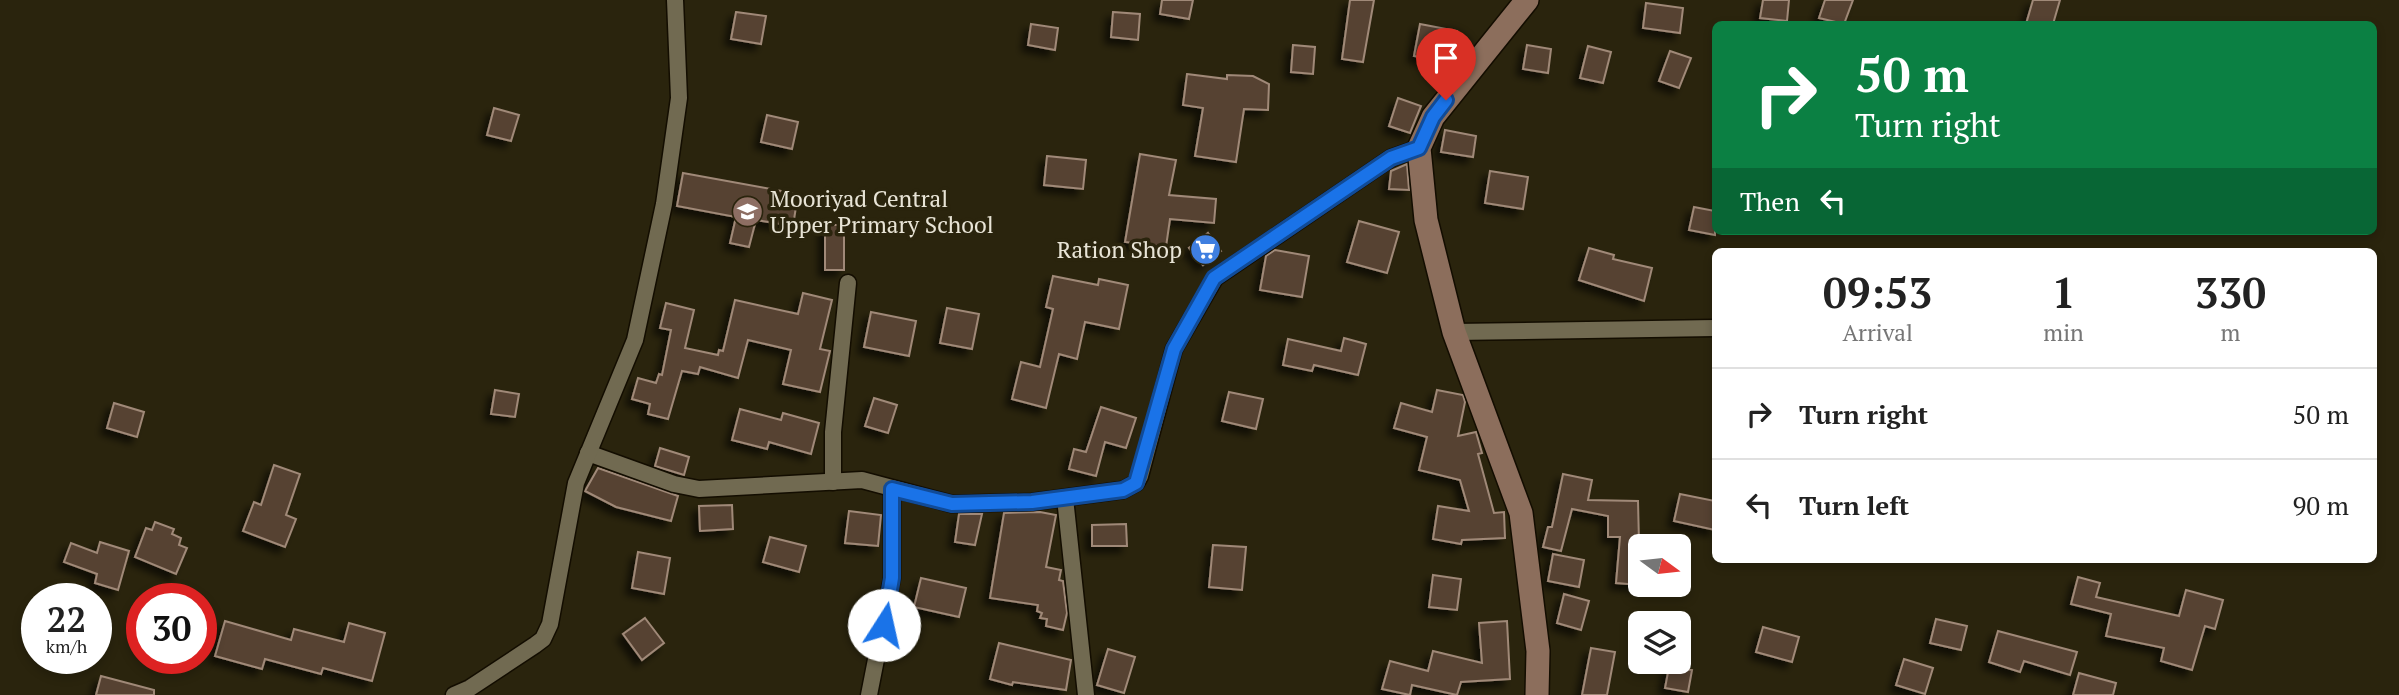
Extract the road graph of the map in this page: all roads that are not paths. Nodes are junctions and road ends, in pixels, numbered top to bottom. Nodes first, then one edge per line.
1 (675, 0) edge
2 (1527, 0) edge
3 (1419, 148) junction
4 (848, 283) dead end
5 (1712, 328) edge
6 (1454, 331) junction
7 (587, 453) junction
8 (833, 482) junction
9 (892, 489) junction
10 (1065, 498) junction
11 (454, 695) edge
12 (869, 695) edge
13 (1086, 695) edge
14 (1537, 695) edge

1 - 7 street
2 - 3 main road
3 - 6 main road
3 - 10 street
4 - 8 street
5 - 6 street
6 - 14 main road
7 - 8 street
7 - 11 street
8 - 9 street
9 - 10 street
9 - 12 street
10 - 13 street

